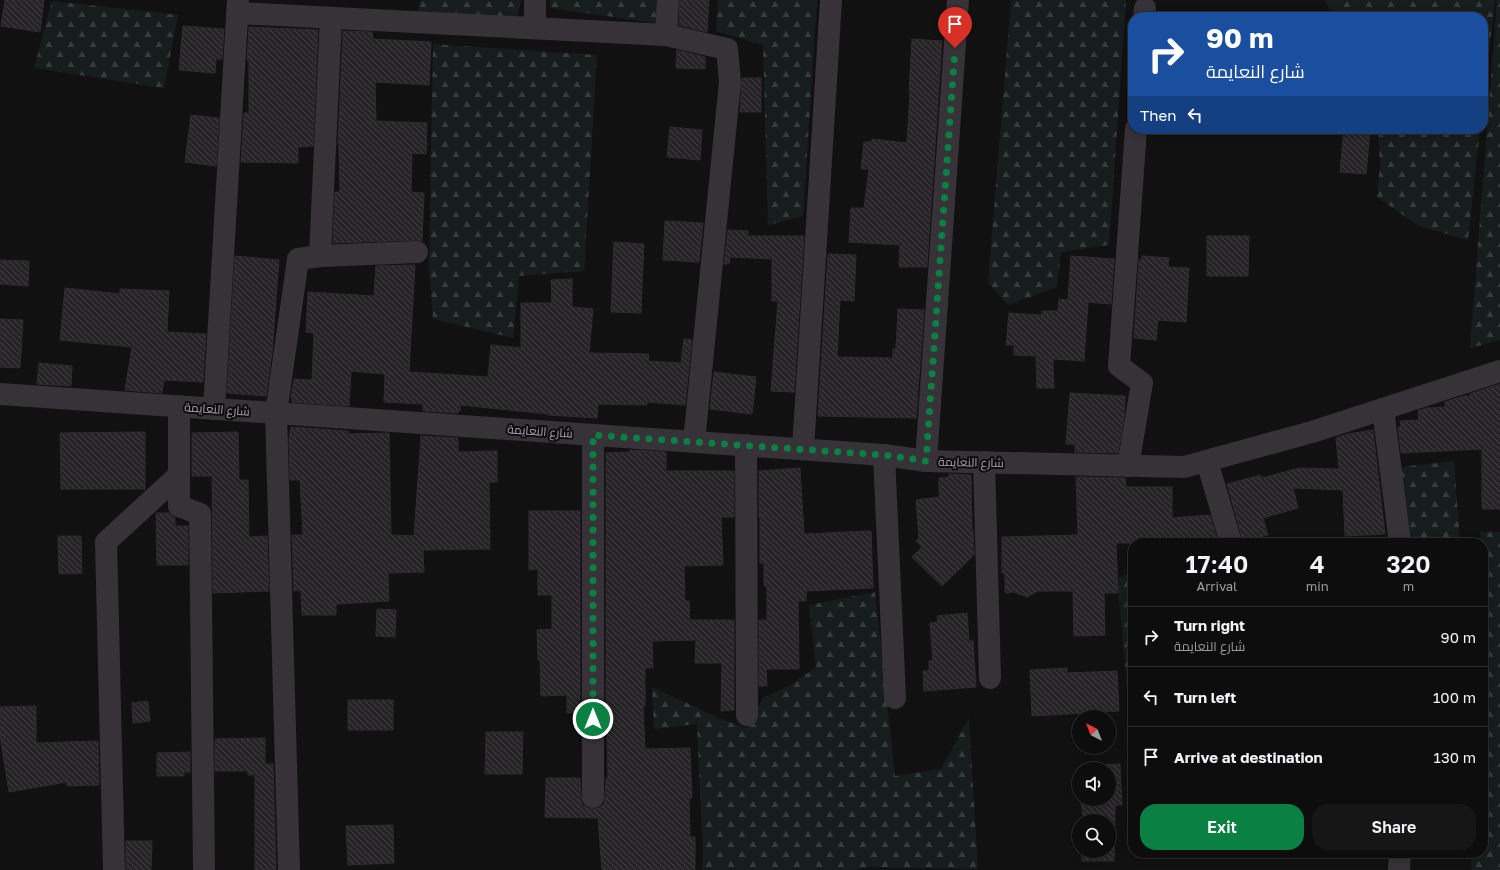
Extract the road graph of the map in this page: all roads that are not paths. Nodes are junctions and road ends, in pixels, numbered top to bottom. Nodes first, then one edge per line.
1 (535, 0) edge
2 (668, 0) edge
3 (831, 0) edge
4 (958, 0) edge
5 (238, 6) edge
6 (310, 8) edge
7 (331, 18) junction
8 (535, 28) junction
9 (666, 35) junction
10 (1136, 134) edge
11 (417, 252) dead end
12 (320, 256) junction
13 (1500, 371) edge
14 (0, 394) edge
15 (179, 406) junction
16 (214, 409) junction
17 (1383, 409) junction
18 (276, 413) junction
19 (593, 435) junction
20 (694, 442) junction
21 (746, 445) junction
22 (803, 450) junction
23 (884, 455) junction
24 (926, 461) junction
25 (1206, 461) junction
26 (984, 462) junction
27 (1128, 466) junction
28 (179, 475) junction
29 (1229, 538) edge
30 (1399, 538) edge
31 (990, 678) dead end
32 (895, 698) dead end
33 (747, 715) dead end
34 (593, 797) dead end
35 (1400, 858) edge
36 (114, 870) edge
37 (204, 870) edge
38 (289, 870) edge
39 (1399, 870) edge

1 - 8 street
2 - 9 street
3 - 22 street
4 - 24 street
5 - 6 street
5 - 16 street
6 - 7 street
7 - 8 street
7 - 12 street
8 - 9 street
9 - 20 street
10 - 27 street
11 - 12 street
12 - 18 street
13 - 17 street, شارع النعايمة
14 - 15 street, شارع النعايمة
15 - 16 street, شارع النعايمة
15 - 28 street
16 - 18 street, شارع النعايمة
17 - 25 street, شارع النعايمة
17 - 30 street
18 - 19 street, شارع النعايمة
18 - 38 street
19 - 20 street, شارع النعايمة
19 - 34 street
20 - 21 street, شارع النعايمة
21 - 22 street, شارع النعايمة
21 - 33 street
22 - 23 street, شارع النعايمة
23 - 24 street, شارع النعايمة
23 - 32 street
24 - 26 street, شارع النعايمة
25 - 27 street, شارع النعايمة
25 - 29 street
26 - 27 street, شارع النعايمة
26 - 31 street
28 - 36 street
28 - 37 street
35 - 39 street

